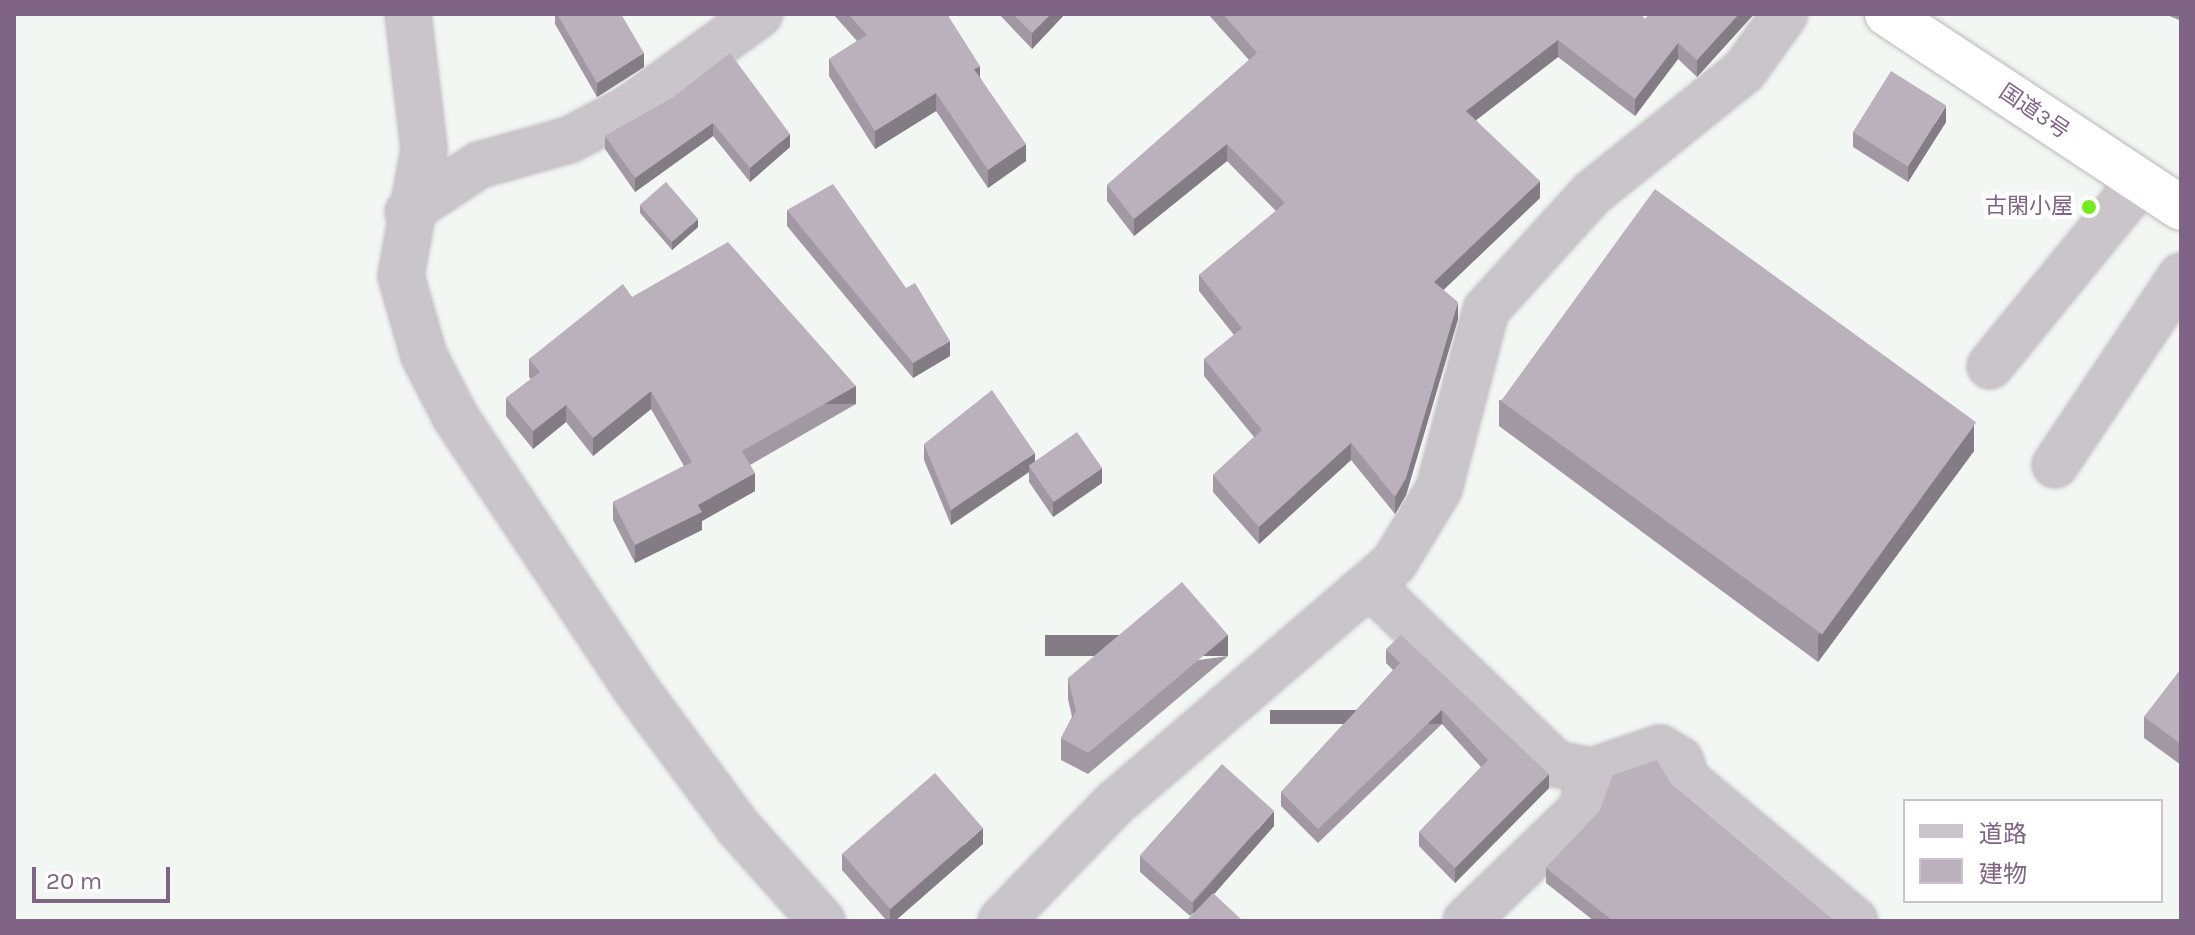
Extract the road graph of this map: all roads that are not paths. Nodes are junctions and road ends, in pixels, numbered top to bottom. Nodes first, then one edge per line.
1 (408, 14) edge
2 (760, 14) edge
3 (1785, 14) edge
4 (1887, 14) edge
5 (2140, 182) junction
6 (2181, 208) edge
7 (408, 212) junction
8 (2181, 276) edge
9 (1990, 366) dead end
10 (2055, 465) dead end
11 (1371, 586) junction
12 (1592, 771) junction
13 (822, 921) edge
14 (1001, 921) edge
15 (1466, 921) edge
16 (1855, 921) edge

1 - 7 street
2 - 7 street
3 - 11 street
4 - 5 highway, 国道3号
5 - 6 highway, 国道3号
5 - 9 street
7 - 13 street
8 - 10 street
11 - 12 street
11 - 14 street
12 - 15 street
12 - 16 street

